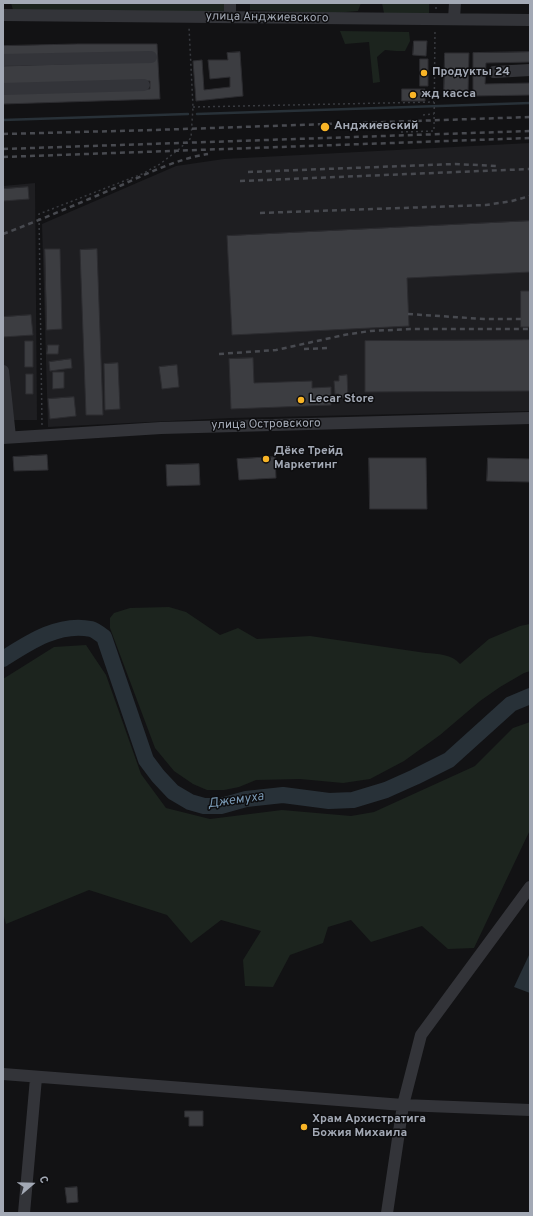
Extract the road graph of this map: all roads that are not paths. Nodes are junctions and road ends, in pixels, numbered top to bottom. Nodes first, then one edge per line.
1 (8, 3) edge
2 (230, 3) edge
3 (455, 3) edge
4 (6, 15) edge
5 (230, 17) junction
6 (454, 19) junction
7 (530, 20) edge
8 (151, 57) dead end
9 (3, 60) edge
10 (530, 70) edge
11 (494, 72) dead end
12 (144, 85) dead end
13 (3, 89) edge
14 (3, 371) edge
15 (530, 418) edge
16 (6, 438) edge
17 (530, 887) edge
18 (3, 1074) edge
19 (36, 1078) junction
20 (404, 1105) junction
21 (530, 1110) edge
22 (24, 1213) edge
23 (388, 1213) edge

1 - 4 street
2 - 5 street
3 - 6 street
4 - 5 street, улица Анджиевского
5 - 6 street, улица Анджиевского
6 - 7 street, улица Анджиевского
8 - 9 street
10 - 11 street
12 - 13 street
14 - 16 street
15 - 16 street, улица Островского
17 - 20 street
18 - 19 street
19 - 20 street
19 - 22 street
20 - 21 street
20 - 23 street

